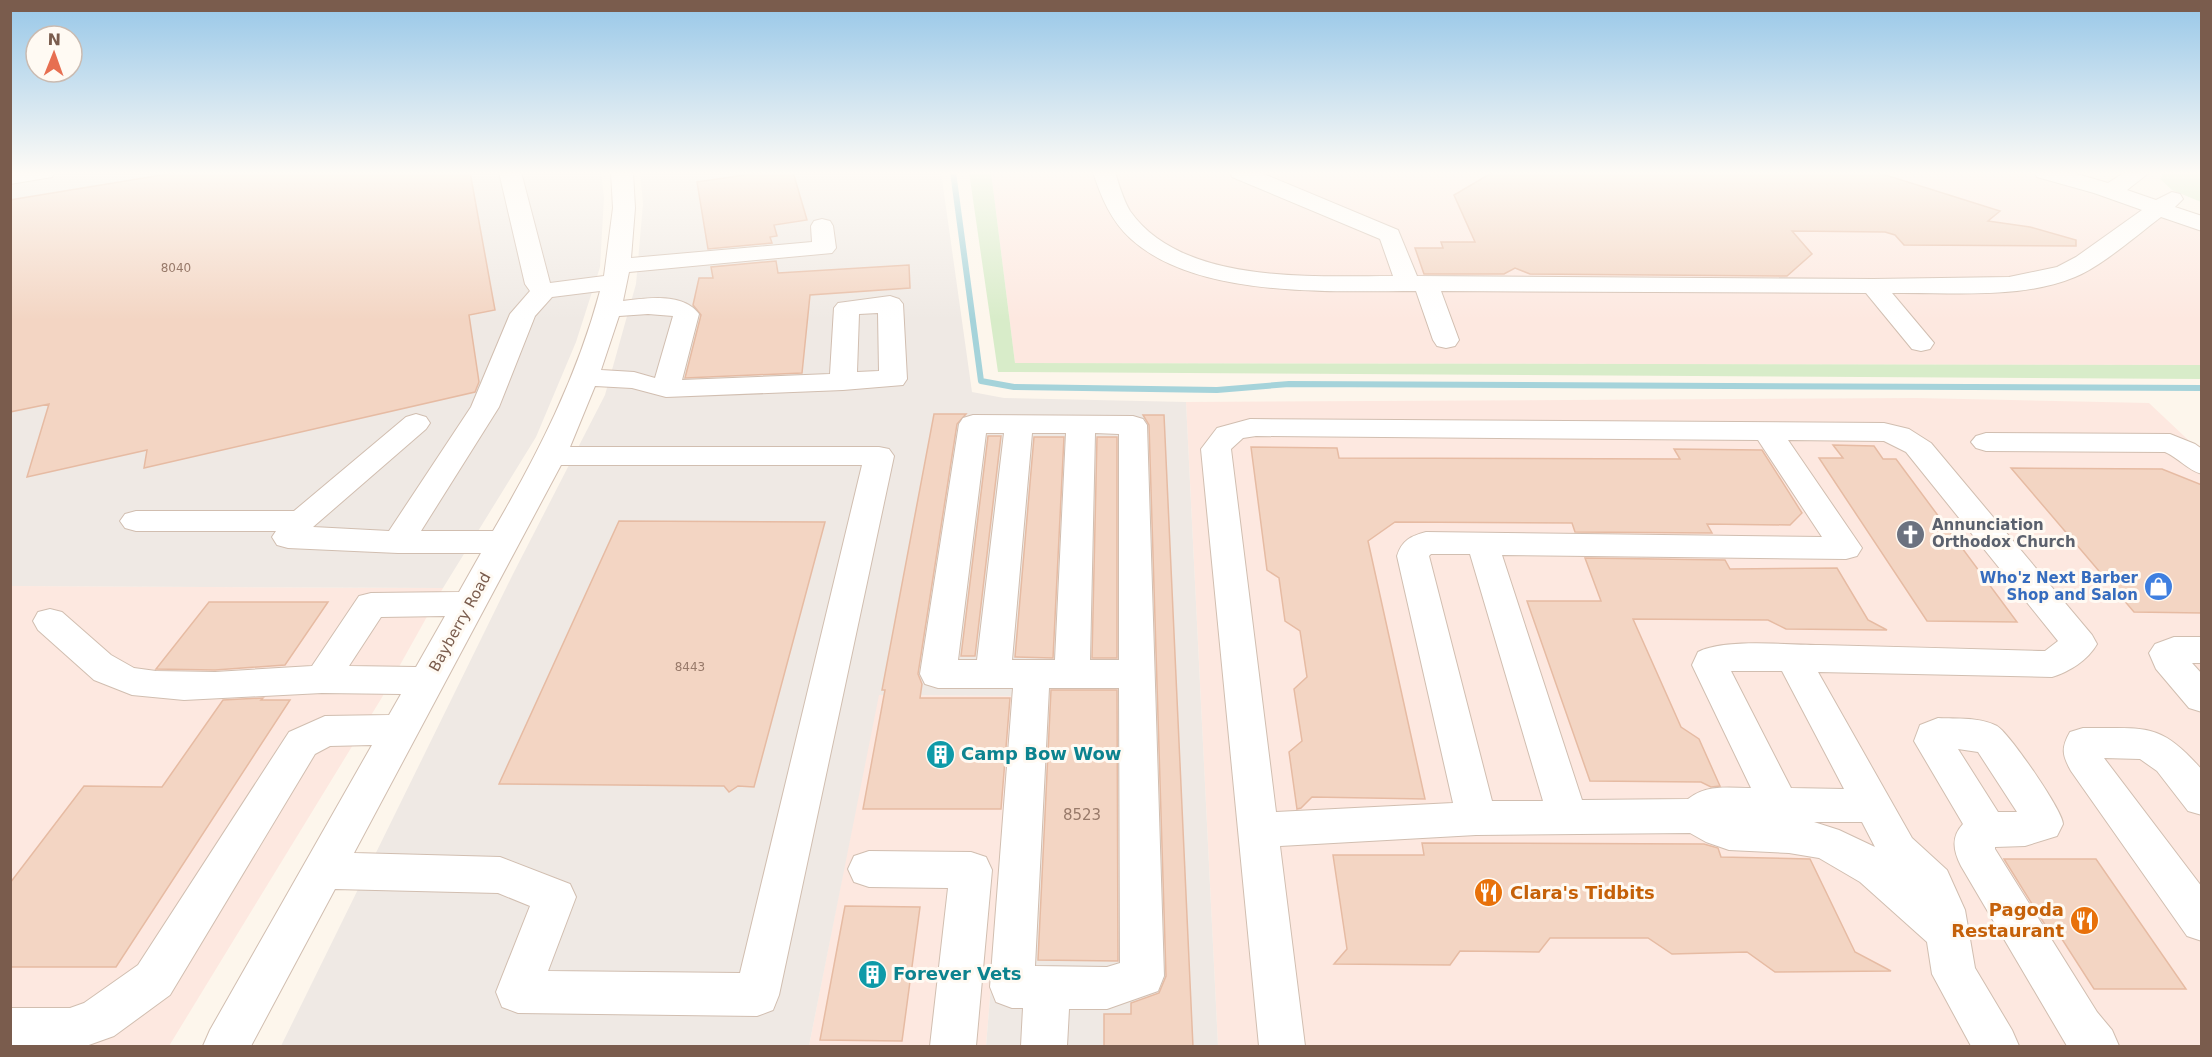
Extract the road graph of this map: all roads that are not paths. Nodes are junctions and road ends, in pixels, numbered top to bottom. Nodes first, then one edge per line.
1 (522, 221) edge
2 (622, 221) edge
3 (1129, 221) edge
4 (1358, 221) edge
5 (2141, 221) edge
6 (822, 226) dead end
7 (615, 274) junction
8 (1417, 284) junction
9 (1873, 286) junction
10 (544, 291) junction
11 (607, 310) junction
12 (1446, 340) dead end
13 (1921, 343) dead end
14 (585, 377) junction
15 (843, 382) dead end
16 (666, 389) junction
17 (416, 423) dead end
18 (1020, 424) junction
19 (1081, 424) junction
20 (1767, 431) junction
21 (1986, 442) dead end
22 (551, 456) junction
23 (2202, 465) edge
24 (136, 521) dead end
25 (300, 521) junction
26 (398, 542) junction
27 (503, 542) junction
28 (1483, 544) junction
29 (470, 604) junction
30 (50, 621) dead end
31 (2202, 650) edge
32 (1793, 658) junction
33 (1032, 674) junction
34 (1137, 674) junction
35 (322, 679) junction
36 (427, 681) junction
37 (2202, 698) edge
38 (399, 730) junction
39 (2202, 799) edge
40 (1873, 806) junction
41 (1568, 817) junction
42 (1476, 818) junction
43 (1786, 820) junction
44 (1987, 829) dead end
45 (1258, 830) junction
46 (869, 869) dead end
47 (321, 870) junction
48 (2202, 922) edge
49 (1947, 932) junction
50 (1047, 988) junction
51 (10, 1030) edge
52 (226, 1047) edge
53 (953, 1047) edge
54 (1044, 1047) edge
55 (1282, 1047) edge
56 (1995, 1047) edge
57 (2096, 1047) edge

1 - 10 street
2 - 7 street, Bayberry Road
3 - 8 street
4 - 8 street
5 - 9 street
6 - 7 street
7 - 10 street
7 - 11 street, Bayberry Road
8 - 9 street
8 - 12 street
9 - 13 street
10 - 26 street
11 - 14 street, Bayberry Road
11 - 16 street
14 - 16 street
14 - 22 street, Bayberry Road
15 - 16 street
17 - 25 street
18 - 19 street
18 - 33 street
18 - 33 street
19 - 33 street
19 - 34 street
20 - 28 street
20 - 32 street
20 - 45 street
21 - 23 street
22 - 27 street, Bayberry Road
22 - 47 street
24 - 25 street
25 - 26 street
26 - 27 street
27 - 29 street, Bayberry Road
28 - 41 street
28 - 42 street
29 - 35 street
29 - 36 street, Bayberry Road
30 - 35 street
31 - 37 street
32 - 40 street
32 - 43 street
33 - 34 street
33 - 50 street
34 - 50 street
35 - 36 street
36 - 38 street, Bayberry Road
38 - 47 street, Bayberry Road
38 - 51 street
39 - 48 street
40 - 43 street
40 - 49 street
41 - 42 street
41 - 43 street
42 - 45 street
43 - 49 street
44 - 57 street
45 - 55 street
46 - 53 street
47 - 52 street, Bayberry Road
49 - 56 street
50 - 54 street

